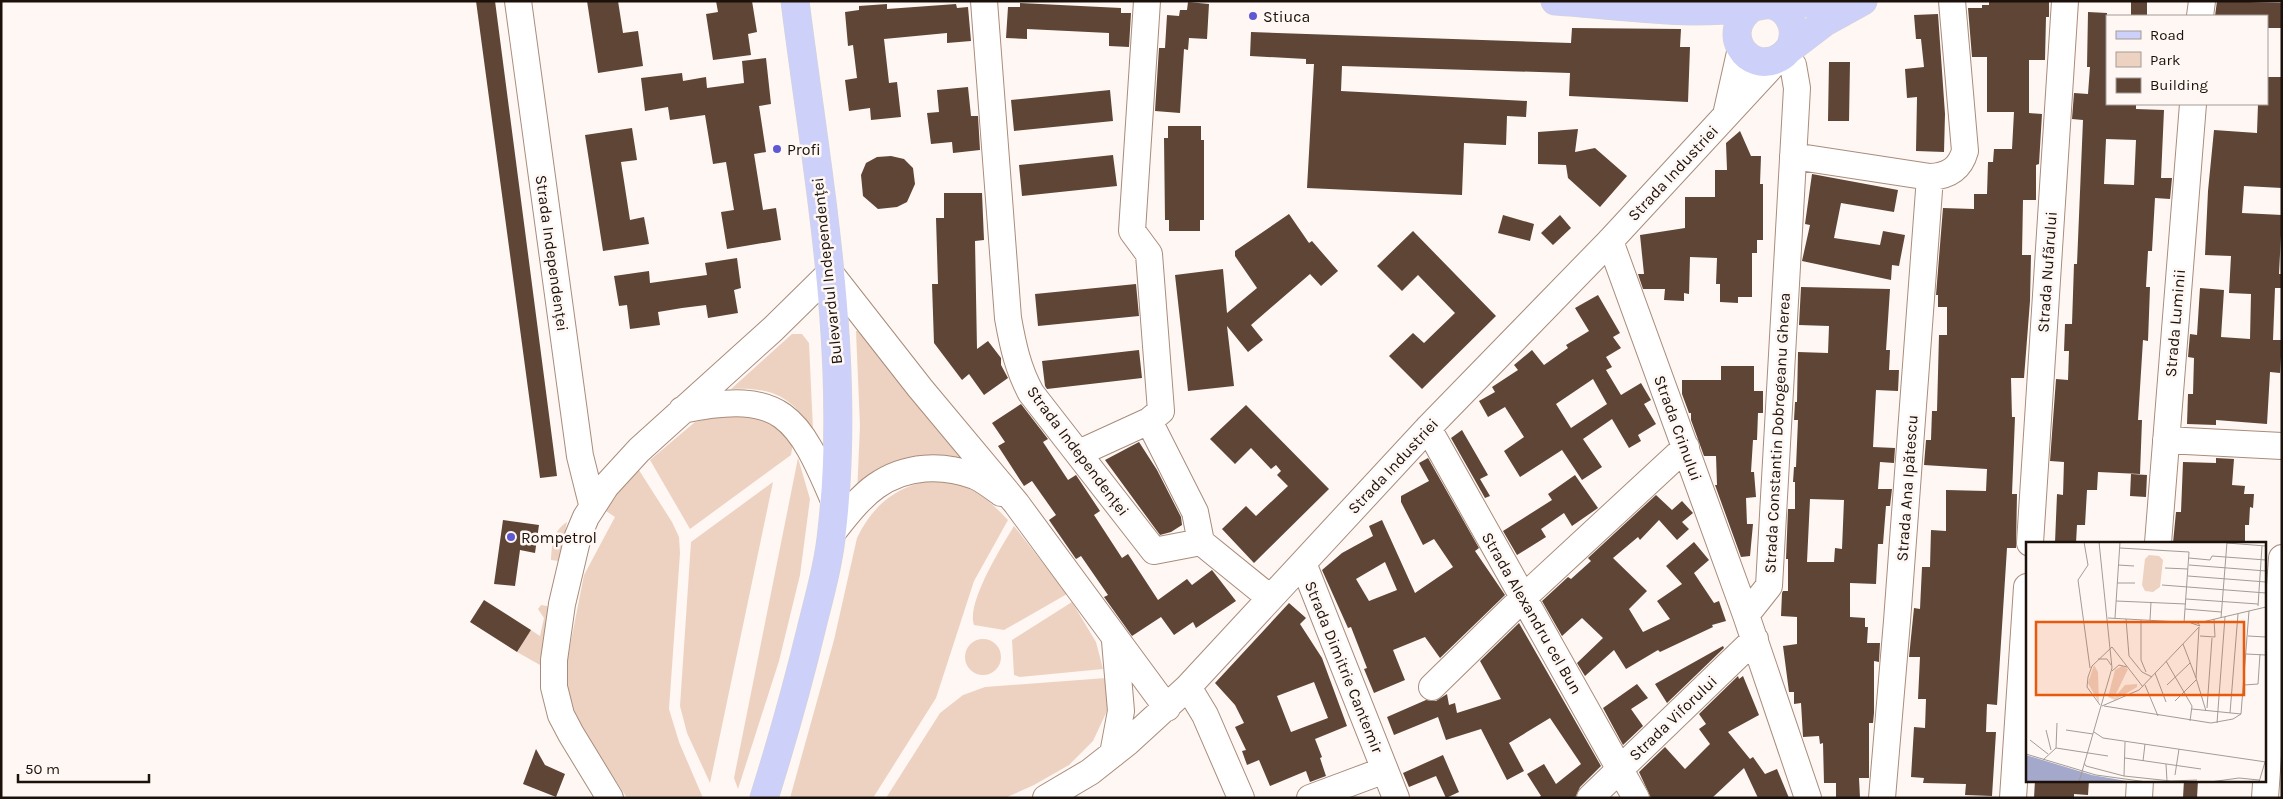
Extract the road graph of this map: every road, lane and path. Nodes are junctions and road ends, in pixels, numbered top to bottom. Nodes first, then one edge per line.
1 (518, 1) edge
2 (795, 1) edge
3 (984, 1) edge
4 (1147, 1) edge
5 (1556, 1) edge
6 (1837, 1) edge
7 (1863, 1) edge
8 (1952, 1) edge
9 (2065, 1) edge
10 (2202, 1) edge
11 (1624, 3) edge
12 (1763, 6) junction
13 (1693, 11) junction
14 (2200, 15) edge
15 (1739, 43) junction
16 (1784, 54) junction
17 (2193, 105) edge
18 (1726, 116) junction
19 (1793, 156) junction
20 (1930, 177) junction
21 (1610, 241) junction
22 (830, 273) junction
23 (682, 410) junction
24 (1149, 421) junction
25 (1428, 428) junction
26 (2166, 440) junction
27 (2282, 446) edge
28 (1686, 447) junction
29 (1079, 453) junction
30 (835, 503) junction
31 (1016, 503) junction
32 (592, 504) junction
33 (832, 533) junction
34 (1201, 542) junction
35 (2030, 542) edge
36 (2158, 542) edge
37 (2282, 558) edge
38 (1303, 563) junction
39 (1270, 598) junction
40 (1523, 598) junction
41 (2026, 602) edge
42 (1751, 627) junction
43 (1114, 638) junction
44 (1188, 687) junction
45 (1432, 687) dead end
46 (2277, 688) edge
47 (1167, 708) junction
48 (1113, 754) junction
49 (1621, 769) junction
50 (1385, 770) junction
51 (2140, 782) edge
52 (610, 798) edge
53 (764, 798) edge
54 (1046, 798) edge
55 (1241, 798) edge
56 (1310, 798) edge
57 (1396, 798) edge
58 (1590, 798) edge
59 (1636, 798) edge
60 (1808, 798) edge
61 (1882, 798) edge
62 (2013, 798) edge
63 (2139, 798) edge
64 (2265, 798) edge

1 - 32 street, Strada Independenței
2 - 22 main road, Bulevardul Independenței
3 - 29 street, Strada Independenței
4 - 24 street
5 - 11 main road
6 - 12 main road
7 - 16 main road
8 - 20 street
9 - 35 street, Strada Nufărului
10 - 14 street
11 - 13 main road
12 - 13 main road
12 - 15 main road
12 - 16 main road
13 - 15 main road
15 - 16 main road
15 - 18 street, Strada Industriei
16 - 18 street, Strada Industriei
16 - 19 street, Strada Constantin Dobrogeanu Gherea
17 - 26 street, Strada Luminii
18 - 21 street, Strada Industriei
19 - 20 street
19 - 42 street, Strada Constantin Dobrogeanu Gherea
20 - 61 street, Strada Ana Ipătescu
21 - 25 street, Strada Industriei
21 - 28 street, Strada Crinului
22 - 23 street
22 - 30 main road, Bulevardul Independenței
22 - 31 street
23 - 30 street
23 - 32 street
24 - 29 street
24 - 34 street
25 - 38 street, Strada Industriei
25 - 40 street, Strada Alexandru cel Bun
26 - 27 street
26 - 36 street, Strada Luminii
28 - 40 street
28 - 42 street, Strada Crinului
29 - 34 street, Strada Independenței
30 - 33 main road, Bulevardul Independenței
31 - 33 street
31 - 43 street
32 - 52 street
33 - 53 main road, Bulevardul Independenței
34 - 39 street
37 - 46 street
38 - 39 street, Strada Industriei
38 - 50 street, Strada Dimitrie Cantemir
39 - 44 street, Strada Industriei
40 - 45 street
40 - 49 street, Strada Alexandru cel Bun
41 - 62 street
42 - 49 street, Strada Viforului
42 - 60 street
43 - 47 street
43 - 48 street
44 - 47 street, Strada Industriei
44 - 55 street
46 - 64 street
47 - 48 street, Strada Industriei
48 - 54 street, Strada Industriei
49 - 58 street, Strada Viforului
49 - 59 street, Strada Alexandru cel Bun
50 - 56 street, Strada Dimitrie Cantemir
50 - 57 street, Strada Dimitrie Cantemir
51 - 63 street

